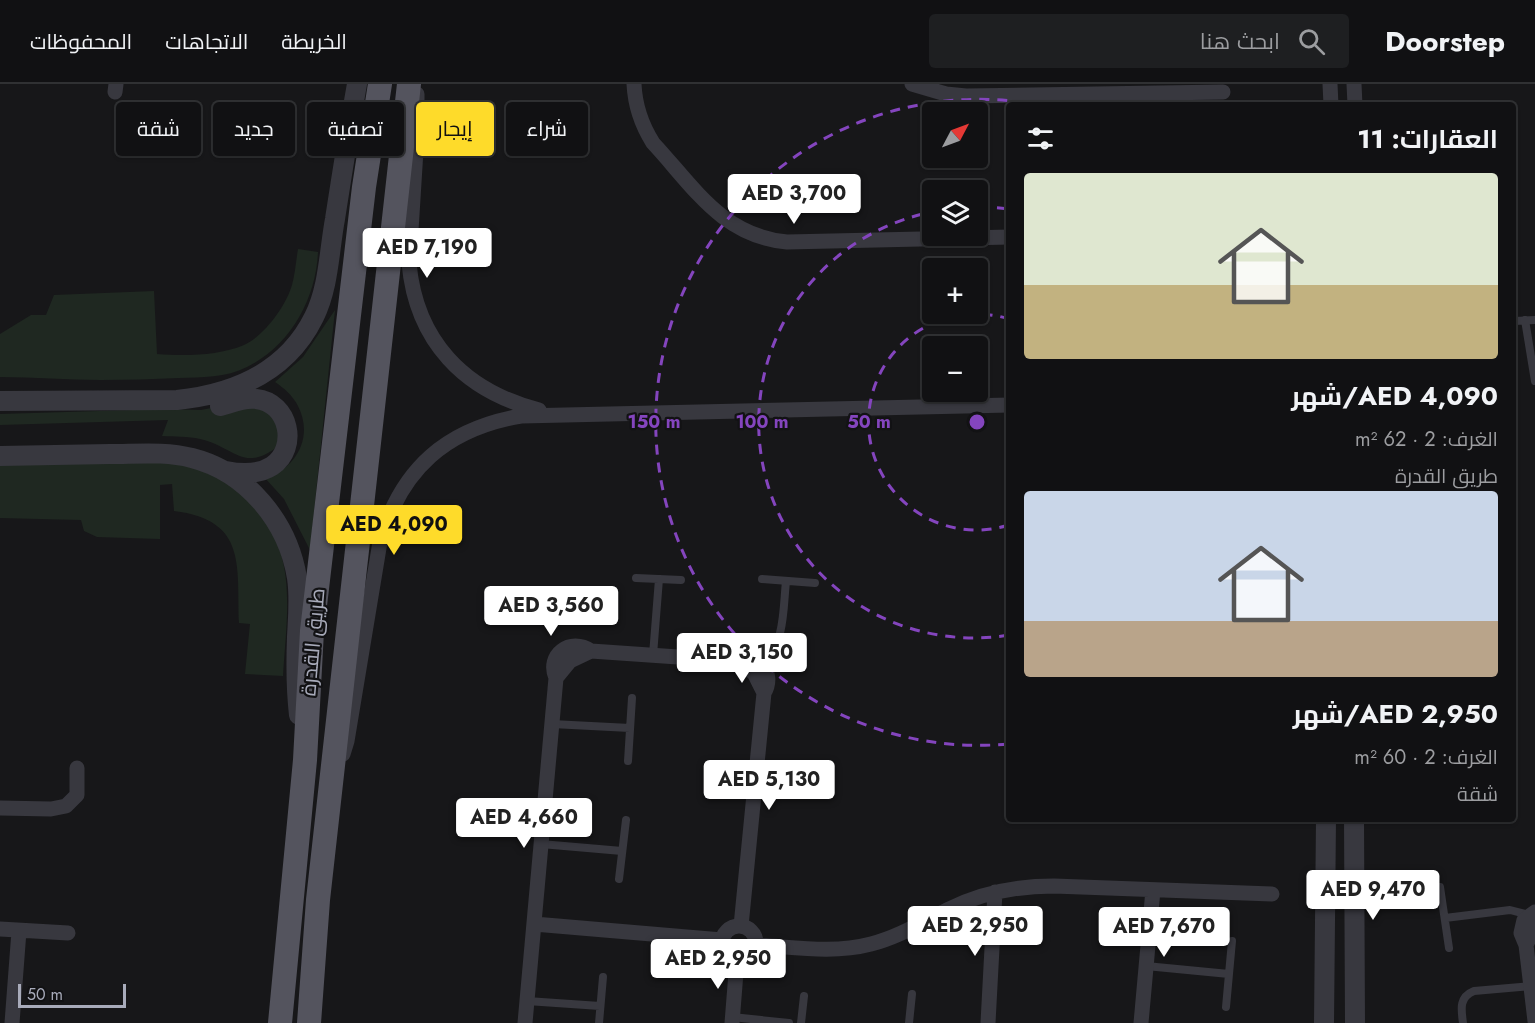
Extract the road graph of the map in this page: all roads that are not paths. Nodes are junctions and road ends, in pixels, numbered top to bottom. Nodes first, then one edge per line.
1 (357, 84) edge
2 (380, 84) edge
3 (409, 84) edge
4 (416, 84) edge
5 (634, 84) edge
6 (912, 84) edge
7 (1330, 84) edge
8 (1354, 84) edge
9 (1223, 94) edge
10 (1331, 102) edge
11 (1355, 102) edge
12 (1006, 237) edge
13 (1526, 320) junction
14 (1535, 320) edge
15 (1516, 321) edge
16 (1535, 381) edge
17 (172, 400) junction
18 (0, 401) edge
19 (1006, 405) edge
20 (562, 417) junction
21 (0, 456) edge
22 (226, 471) junction
23 (636, 578) dead end
24 (658, 579) junction
25 (762, 579) dead end
26 (681, 580) dead end
27 (786, 581) junction
28 (814, 583) dead end
29 (653, 655) junction
30 (736, 661) junction
31 (763, 664) junction
32 (764, 693) junction
33 (632, 698) dead end
34 (552, 724) junction
35 (630, 728) junction
36 (305, 760) junction
37 (628, 761) dead end
38 (77, 768) dead end
39 (333, 769) junction
40 (0, 808) edge
41 (626, 820) dead end
42 (1326, 822) edge
43 (1354, 822) edge
44 (541, 844) junction
45 (622, 851) junction
46 (619, 879) dead end
47 (1440, 887) dead end
48 (1154, 890) junction
49 (995, 892) junction
50 (1272, 894) dead end
51 (1445, 918) junction
52 (1533, 918) edge
53 (534, 924) junction
54 (741, 926) junction
55 (0, 929) edge
56 (19, 931) junction
57 (68, 933) dead end
58 (722, 940) junction
59 (1232, 941) dead end
60 (756, 945) junction
61 (1449, 948) dead end
62 (737, 960) junction
63 (1146, 966) junction
64 (1229, 974) junction
65 (603, 977) dead end
66 (1531, 986) junction
67 (912, 994) dead end
68 (804, 996) dead end
69 (526, 1001) junction
70 (600, 1006) junction
71 (1226, 1008) dead end
72 (732, 1020) edge
73 (1535, 1021) edge
74 (12, 1023) edge
75 (280, 1023) edge
76 (309, 1023) edge
77 (525, 1023) edge
78 (599, 1023) edge
79 (789, 1023) edge
80 (801, 1023) edge
81 (909, 1023) edge
82 (988, 1023) edge
83 (1141, 1023) edge
84 (1324, 1023) edge
85 (1355, 1023) edge
86 (1463, 1023) edge

1 - 17 street
2 - 36 main road, طريق القدرة
3 - 39 main road, طريق القدرة
4 - 20 street
5 - 12 street
6 - 9 street
7 - 10 street
8 - 11 street
13 - 14 lane
13 - 15 lane
13 - 16 lane
17 - 18 street
17 - 22 street
19 - 20 street
20 - 39 street
21 - 22 street
22 - 36 street
23 - 24 lane
24 - 26 lane
24 - 29 lane
25 - 27 lane
27 - 28 lane
27 - 31 lane
29 - 30 street
29 - 34 street
30 - 31 street
30 - 32 street
31 - 32 street
32 - 54 street
33 - 35 lane
34 - 35 lane
34 - 44 street
35 - 37 lane
36 - 75 main road, طريق القدرة
38 - 40 street
39 - 76 main road, طريق القدرة
41 - 45 lane
42 - 84 street
43 - 85 street
44 - 45 lane
44 - 53 street
45 - 46 lane
47 - 51 lane
48 - 49 street
48 - 50 street
48 - 63 street
49 - 60 street
49 - 82 street
51 - 52 lane
51 - 61 lane
52 - 66 street
53 - 58 street
53 - 69 street
54 - 58 street
54 - 60 street
55 - 56 street
56 - 57 street
56 - 74 street
58 - 62 street
59 - 64 lane
60 - 62 street
62 - 72 street
63 - 64 lane
63 - 83 street
64 - 71 lane
65 - 70 lane
66 - 73 street
66 - 86 lane
67 - 81 lane
68 - 80 lane
69 - 70 lane
69 - 77 street
70 - 78 lane
72 - 79 lane

